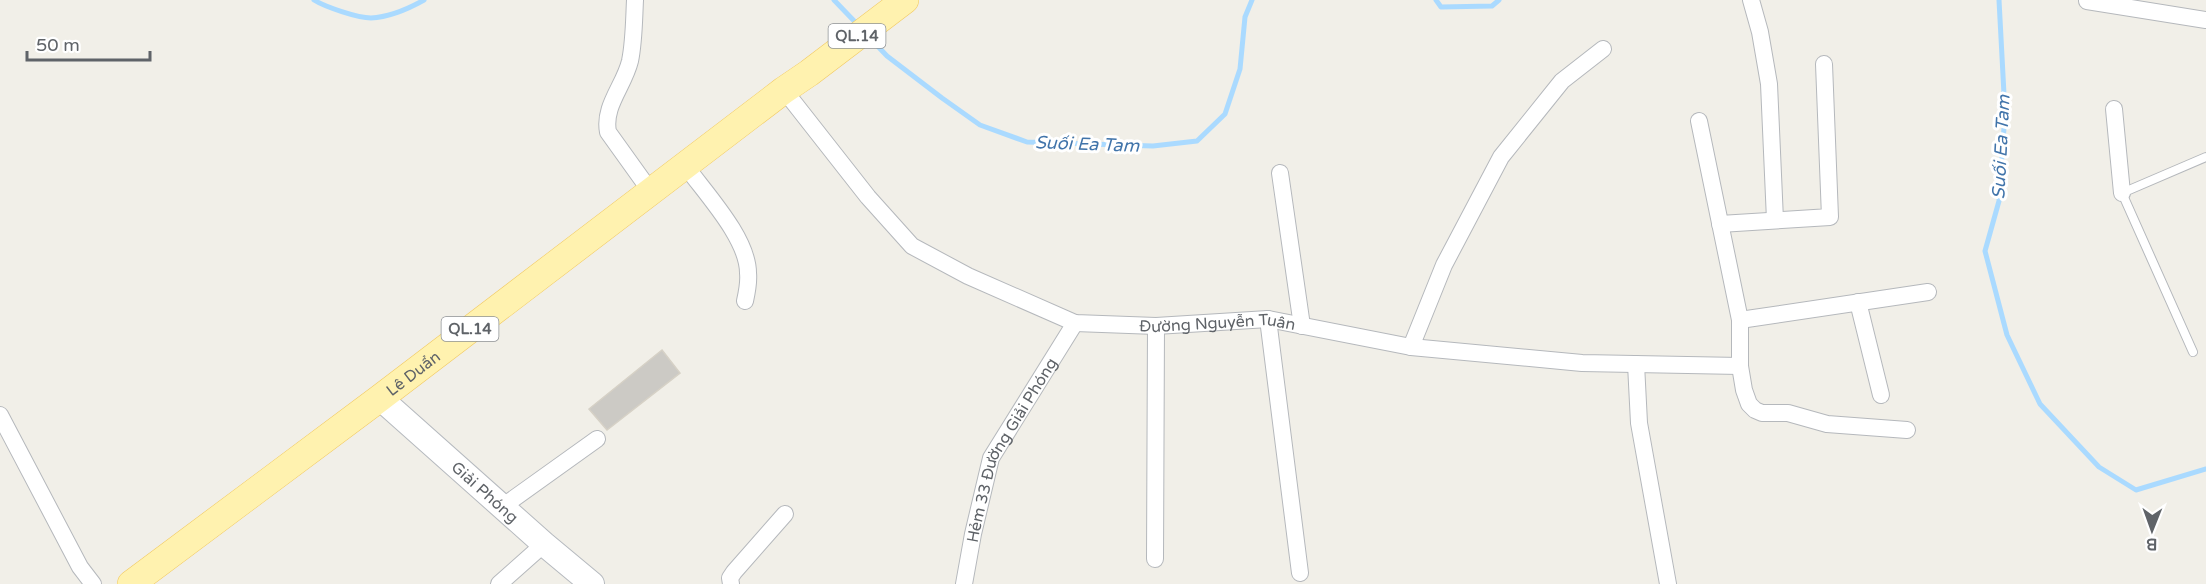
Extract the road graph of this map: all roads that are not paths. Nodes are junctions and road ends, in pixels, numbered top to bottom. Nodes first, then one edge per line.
1 (635, 0) edge
2 (905, 0) edge
3 (1751, 0) edge
4 (2087, 1) edge
5 (2206, 20) edge
6 (1603, 49) dead end
7 (1824, 64) dead end
8 (784, 90) junction
9 (2114, 109) dead end
10 (1699, 121) dead end
11 (2206, 157) edge
12 (685, 165) junction
13 (1280, 173) dead end
14 (651, 192) junction
15 (2122, 193) junction
16 (1775, 220) junction
17 (1720, 224) junction
18 (1928, 292) dead end
19 (745, 301) dead end
20 (1858, 302) junction
21 (1268, 319) junction
22 (1740, 320) junction
23 (1075, 323) junction
24 (1156, 326) junction
25 (1302, 326) junction
26 (1411, 347) junction
27 (2193, 352) dead end
28 (1636, 364) junction
29 (1740, 366) junction
30 (1881, 394) dead end
31 (380, 398) junction
32 (0, 415) edge
33 (1907, 430) dead end
34 (597, 439) dead end
35 (502, 507) junction
36 (785, 514) dead end
37 (544, 544) junction
38 (1155, 559) dead end
39 (1300, 573) dead end
40 (93, 584) edge
41 (131, 584) edge
42 (499, 584) edge
43 (592, 584) edge
44 (731, 584) edge
45 (964, 584) edge
46 (1668, 584) edge

1 - 14 street
2 - 8 main road, Lê Duẩn / QL.14
3 - 16 street
4 - 5 street
6 - 26 street
7 - 16 street
8 - 12 main road, Lê Duẩn / QL.14
8 - 23 street, Đường Nguyễn Tuân
9 - 15 street
10 - 17 street
11 - 15 lane
12 - 14 main road, Lê Duẩn / QL.14
12 - 19 street
13 - 25 street
14 - 31 main road, Lê Duẩn / QL.14
15 - 27 lane
16 - 17 street
17 - 22 street
18 - 20 street
20 - 22 street
20 - 30 street
21 - 24 street, Đường Nguyễn Tuân
21 - 25 street, Đường Nguyễn Tuân
21 - 39 street
22 - 29 street
23 - 24 street, Đường Nguyễn Tuân
23 - 45 street, Hẻm 33 Đường Giải Phóng
24 - 38 street
25 - 26 street, Đường Nguyễn Tuân
26 - 28 street, Đường Nguyễn Tuân
28 - 29 street, Đường Nguyễn Tuân
28 - 46 street
29 - 33 street
31 - 35 street, Giải Phóng
31 - 41 main road, Lê Duẩn / QL.14
32 - 40 street
34 - 35 street
35 - 37 street, Giải Phóng
36 - 44 street
37 - 42 street
37 - 43 street, Giải Phóng

